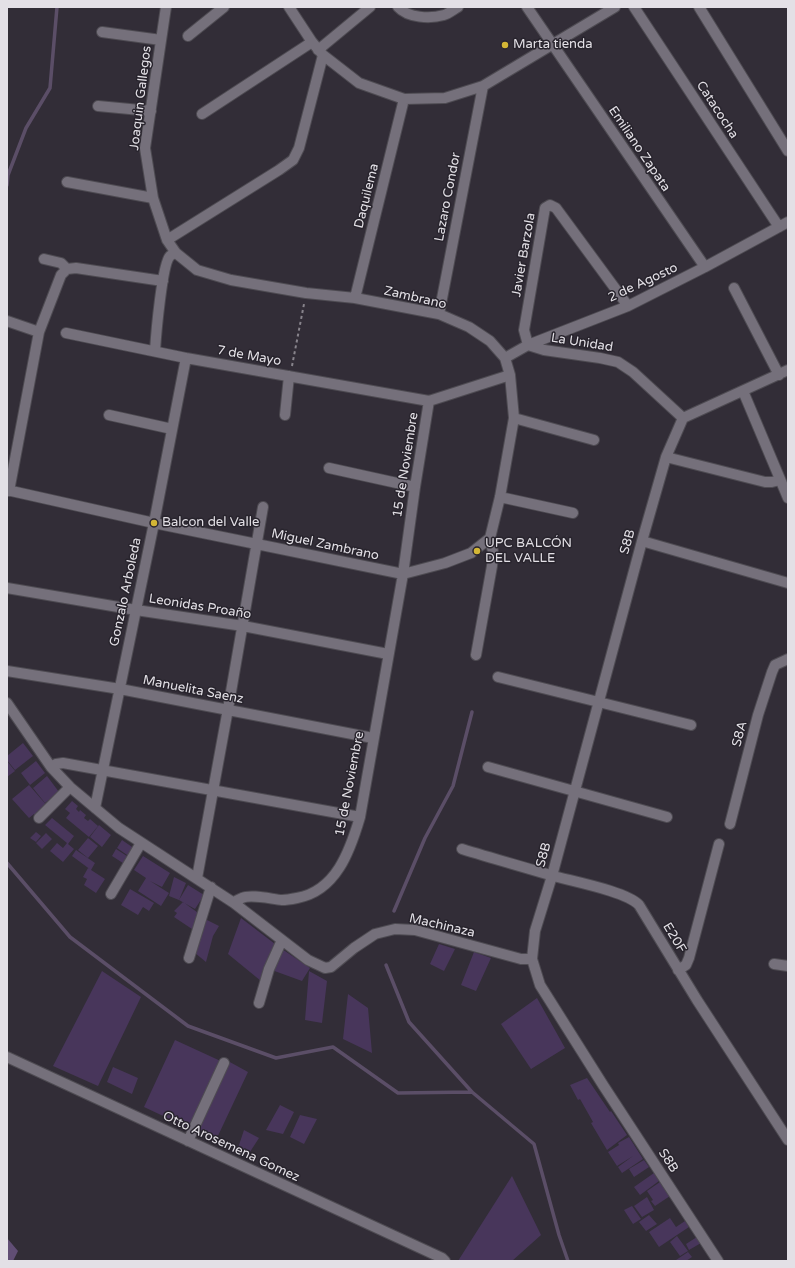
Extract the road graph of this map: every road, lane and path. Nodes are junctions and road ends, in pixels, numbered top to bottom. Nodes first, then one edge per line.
1 (166, 7) edge
2 (224, 7) edge
3 (289, 7) edge
4 (370, 7) edge
5 (398, 7) edge
6 (458, 7) edge
7 (527, 7) edge
8 (614, 7) edge
9 (634, 7) edge
10 (699, 7) edge
11 (102, 32) dead end
12 (188, 36) dead end
13 (161, 40) junction
14 (553, 44) junction
15 (318, 49) junction
16 (483, 86) junction
17 (404, 99) junction
18 (98, 106) dead end
19 (151, 111) junction
20 (202, 114) dead end
21 (788, 151) edge
22 (67, 182) dead end
23 (153, 198) junction
24 (158, 215) joint
25 (788, 222) edge
26 (779, 227) junction
27 (167, 240) junction
28 (176, 253) junction
29 (44, 259) dead end
30 (705, 267) junction
31 (67, 270) junction
32 (163, 281) junction
33 (734, 288) dead end
34 (306, 292) junction
35 (355, 298) junction
36 (628, 306) junction
37 (439, 314) junction
38 (7, 321) edge
39 (39, 332) junction
40 (66, 334) dead end
41 (528, 345) junction
42 (155, 351) junction
43 (186, 358) junction
44 (504, 358) junction
45 (783, 373) edge
46 (510, 375) junction
47 (289, 376) junction
48 (742, 391) junction
49 (429, 401) junction
50 (109, 415) dead end
51 (285, 415) dead end
52 (514, 418) junction
53 (683, 418) junction
54 (172, 429) junction
55 (594, 440) dead end
56 (666, 457) junction
57 (329, 468) dead end
58 (780, 480) junction
59 (415, 486) junction
60 (8, 490) edge
61 (500, 497) junction
62 (788, 498) edge
63 (262, 508) dead end
64 (573, 514) dead end
65 (154, 523) junction
66 (490, 538) junction
67 (642, 541) junction
68 (256, 544) junction
69 (403, 574) junction
70 (788, 583) edge
71 (7, 588) edge
72 (136, 610) junction
73 (243, 626) junction
74 (388, 654) junction
75 (476, 655) dead end
76 (788, 659) edge
77 (7, 671) edge
78 (498, 677) dead end
79 (120, 689) junction
80 (598, 702) junction
81 (7, 703) edge
82 (228, 709) junction
83 (692, 725) dead end
84 (373, 738) junction
85 (51, 767) junction
86 (488, 767) dead end
87 (103, 771) junction
88 (70, 787) junction
89 (212, 790) junction
90 (574, 791) junction
91 (95, 808) junction
92 (667, 817) dead end
93 (39, 818) dead end
94 (360, 818) junction
95 (730, 824) dead end
96 (141, 843) junction
97 (719, 844) dead end
98 (462, 849) dead end
99 (552, 876) junction
100 (197, 878) junction
101 (211, 887) junction
102 (111, 894) dead end
103 (234, 903) junction
104 (282, 940) junction
105 (189, 958) dead end
106 (532, 959) junction
107 (774, 964) dead end
108 (788, 966) edge
109 (678, 970) junction
110 (259, 1003) dead end
111 (7, 1057) edge
112 (224, 1063) dead end
113 (788, 1140) edge
114 (188, 1142) junction
115 (445, 1261) edge
116 (718, 1261) edge

1 - 13 street, Joaquin Gallegos
2 - 12 street
3 - 15 street
4 - 15 street
5 - 6 street
7 - 14 street, Emiliano Zapata
8 - 14 street
9 - 26 street, Catacocha
10 - 21 street
11 - 13 street
13 - 19 street, Joaquin Gallegos
14 - 16 street
14 - 30 street, Emiliano Zapata
15 - 17 street
15 - 20 street
15 - 27 street
16 - 17 street
16 - 37 street, Lazaro Condor
17 - 35 street, Daquilema
18 - 19 street
19 - 23 street, Joaquin Gallegos
22 - 23 street
23 - 24 street, Joaquin Gallegos
24 - 27 street, Zambrano
25 - 26 street, 2 de Agosto
26 - 30 street, 2 de Agosto
27 - 28 street, Zambrano
28 - 32 street
28 - 34 street, Zambrano
29 - 31 street
30 - 36 street, 2 de Agosto
31 - 32 street
31 - 39 street
32 - 42 street
33 - 45 street
34 - 35 street, Zambrano
34 - 47 path
35 - 37 street, Zambrano
36 - 41 street, 2 de Agosto
36 - 41 street, Javier Barzola
37 - 44 street, Zambrano
38 - 39 street
39 - 60 street
40 - 42 street, 7 de Mayo
41 - 44 street, 2 de Agosto
41 - 53 street, La Unidad
42 - 43 street, 7 de Mayo
43 - 47 street, 7 de Mayo
43 - 54 street, Gonzalo Arboleda
44 - 46 street, Zambrano
45 - 48 street
46 - 49 street
46 - 52 street, Zambrano
47 - 49 street, 7 de Mayo
47 - 51 street
48 - 53 street
48 - 58 street
49 - 59 street, 15 de Noviembre
50 - 54 street
52 - 55 street
52 - 61 street, Zambrano
53 - 56 street, S8B
54 - 65 street, Gonzalo Arboleda
56 - 58 street
56 - 67 street, S8B
57 - 59 street
58 - 62 street
59 - 69 street, 15 de Noviembre
60 - 65 street, Miguel Zambrano
61 - 64 street
61 - 66 street, Zambrano
63 - 68 street
65 - 68 street, Miguel Zambrano
65 - 72 street, Gonzalo Arboleda
66 - 69 street, Miguel Zambrano
66 - 75 street, Zambrano
67 - 70 street
67 - 80 street, S8B
68 - 69 street, Miguel Zambrano
68 - 73 street
69 - 74 street, 15 de Noviembre
71 - 72 street, Leonidas Proaño
72 - 73 street, Leonidas Proaño
72 - 79 street, Gonzalo Arboleda
73 - 74 street, Leonidas Proaño
73 - 82 street
74 - 84 street, 15 de Noviembre
76 - 95 street, S8A
77 - 79 street, Manuelita Saenz
78 - 80 street
79 - 82 street, Manuelita Saenz
79 - 87 street, Gonzalo Arboleda
80 - 83 street
80 - 90 street, S8B
81 - 85 street
82 - 84 street, Manuelita Saenz
82 - 89 street
84 - 94 street, 15 de Noviembre
85 - 87 street
85 - 88 street
86 - 90 street
87 - 89 street
87 - 91 street, Gonzalo Arboleda
88 - 91 street
88 - 93 street
89 - 94 street
89 - 100 street
90 - 92 street
90 - 99 street, S8B
91 - 96 street
94 - 103 street, 15 de Noviembre
96 - 100 street
96 - 102 street
97 - 109 street
98 - 99 street, E20F
99 - 106 street, S8B
99 - 109 street, E20F
100 - 101 street
101 - 103 street
101 - 105 street
103 - 104 street, Machinaza
104 - 106 street, Machinaza
104 - 110 street
106 - 116 street, S8B
107 - 108 street
109 - 113 street, E20F
111 - 114 street, Otto Arosemena Gomez
112 - 114 street
114 - 115 street, Otto Arosemena Gomez

